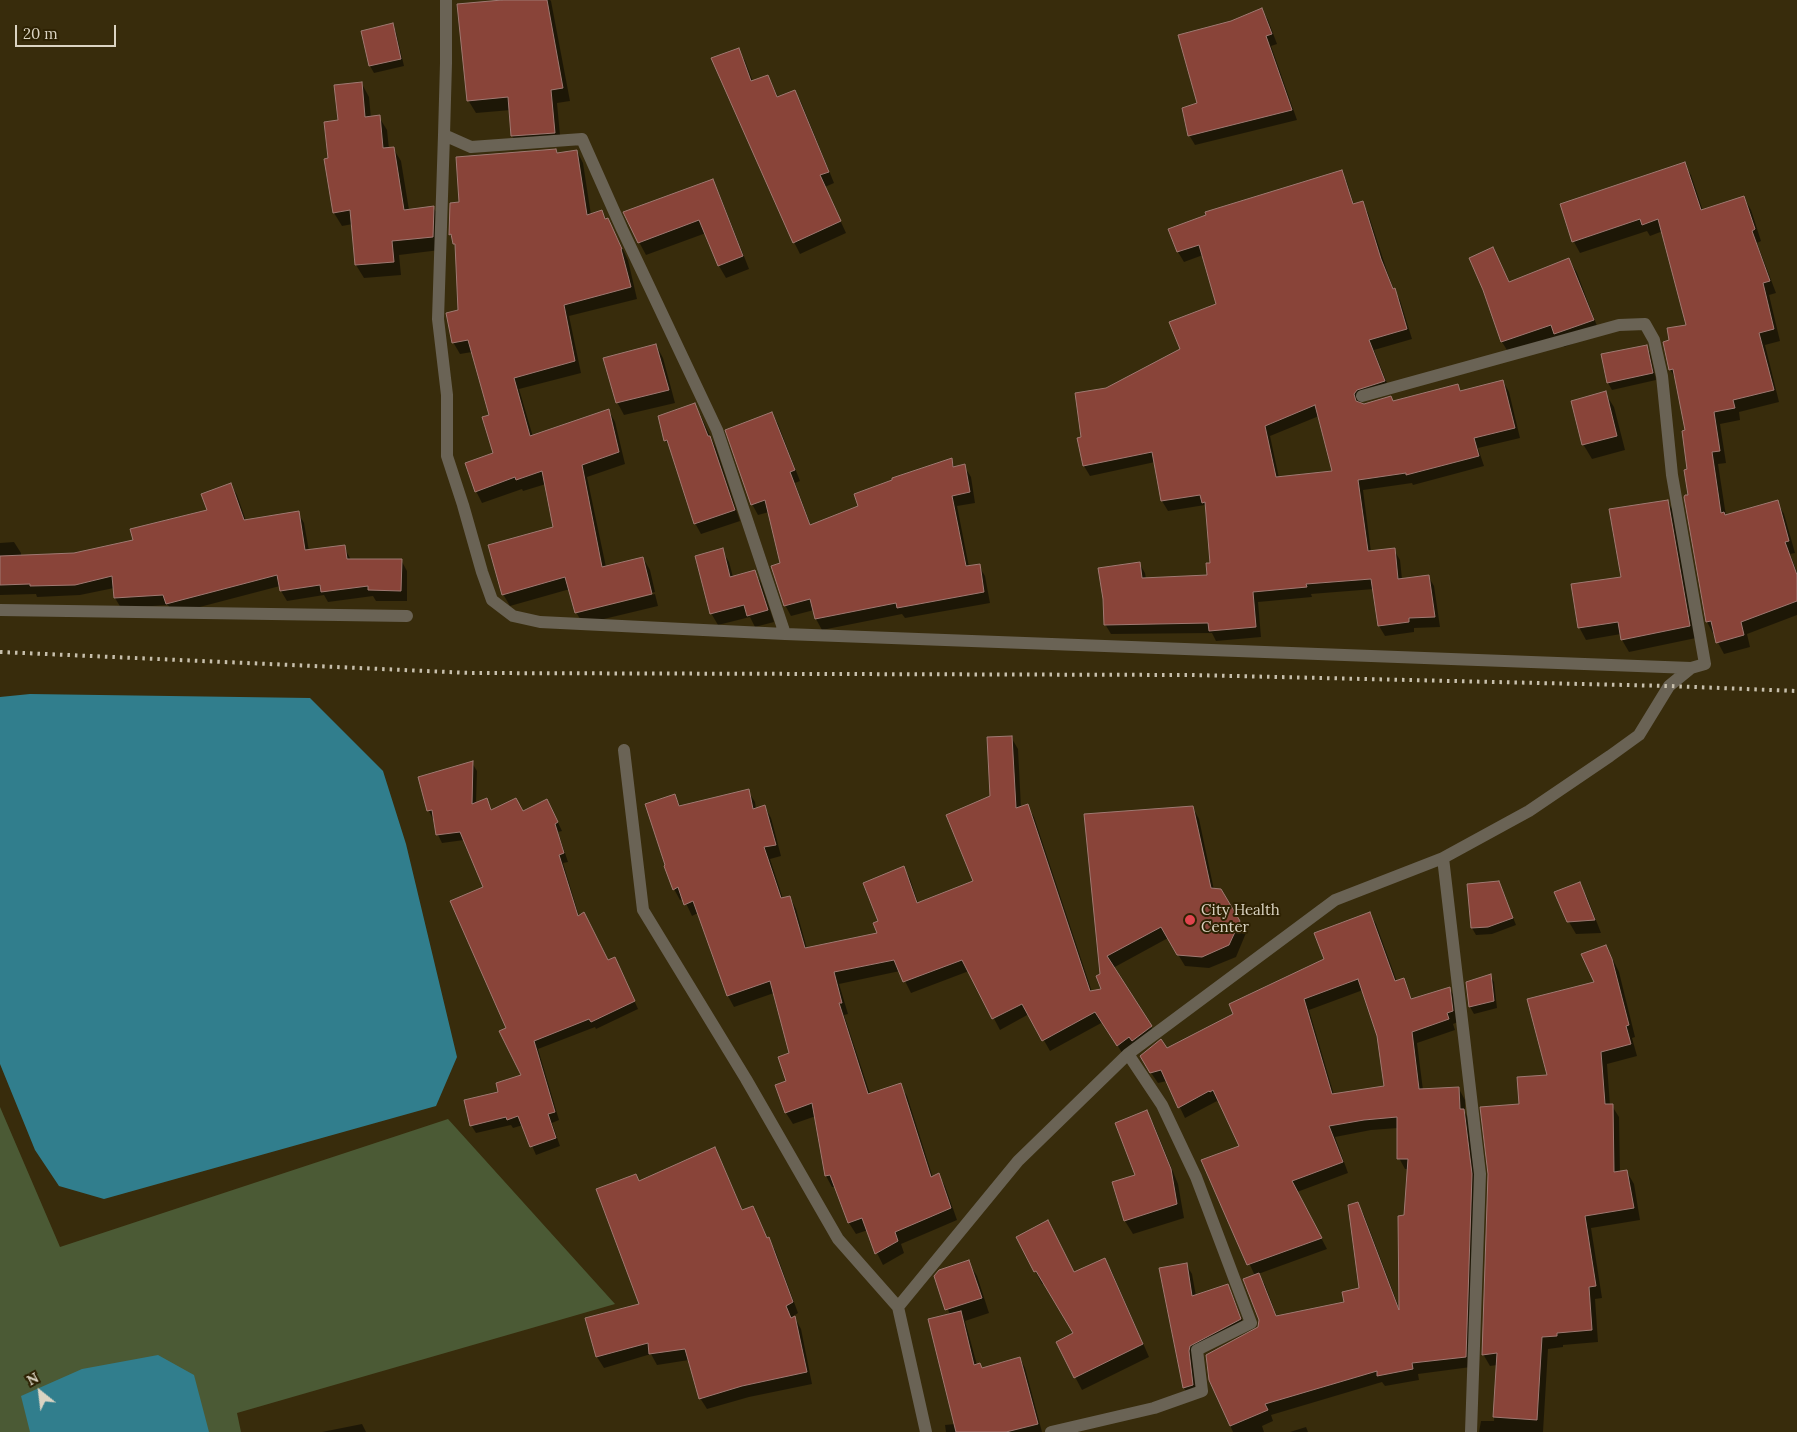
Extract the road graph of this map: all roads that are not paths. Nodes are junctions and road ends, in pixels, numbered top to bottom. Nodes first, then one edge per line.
1 (446, 0) edge
2 (444, 136) junction
3 (1362, 396) dead end
4 (0, 610) edge
5 (407, 616) dead end
6 (785, 634) junction
7 (1691, 668) junction
8 (624, 750) dead end
9 (1443, 858) junction
10 (1128, 1054) junction
11 (898, 1307) junction
12 (926, 1432) edge
13 (1051, 1432) edge
14 (1471, 1432) edge

1 - 2 street
2 - 6 street
2 - 6 street
3 - 7 street
4 - 5 street
6 - 7 street
7 - 9 street
8 - 11 street
9 - 10 street
9 - 14 street
10 - 11 street
10 - 13 street
11 - 12 street

